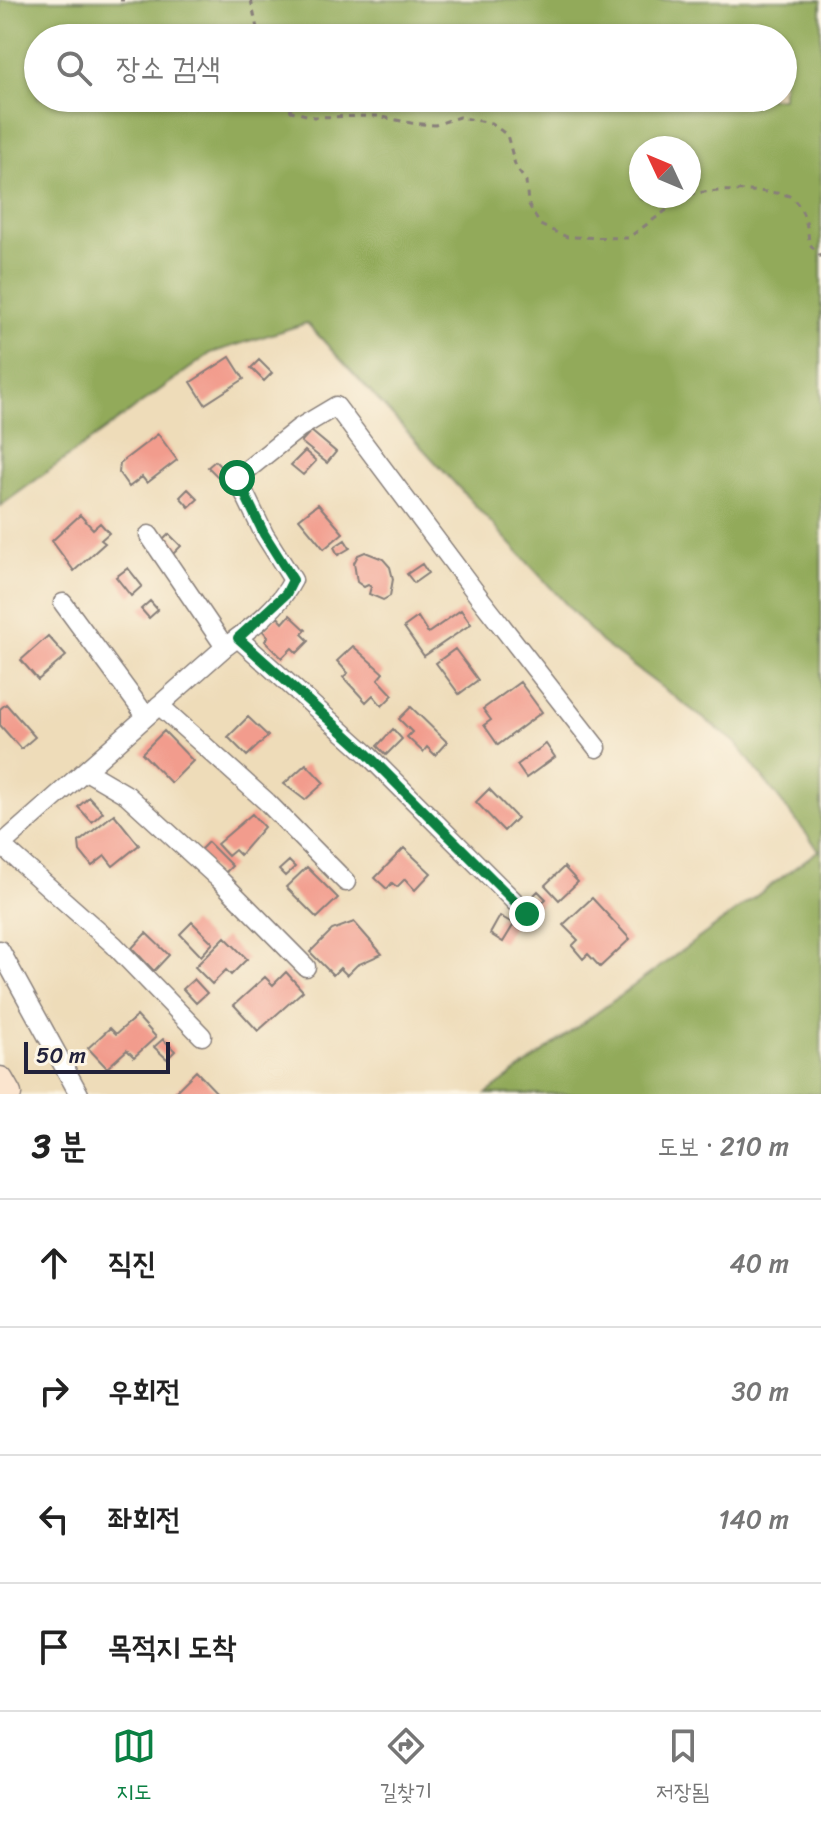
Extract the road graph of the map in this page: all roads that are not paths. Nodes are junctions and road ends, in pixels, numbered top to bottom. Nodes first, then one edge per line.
1 (149, 535) dead end
2 (63, 603) dead end
3 (232, 642) junction
4 (153, 710) junction
5 (597, 748) dead end
6 (86, 771) junction
7 (1, 845) edge
8 (346, 882) dead end
9 (527, 914) dead end
10 (0, 950) edge
11 (306, 967) dead end
12 (202, 1036) dead end
13 (0, 1080) edge
14 (8, 1094) edge
15 (79, 1094) edge

1 - 3 street
2 - 4 street
3 - 4 street
3 - 5 street
3 - 9 street
4 - 6 street
4 - 8 street
6 - 7 street
6 - 11 street
7 - 12 street
10 - 15 street
13 - 14 main road

